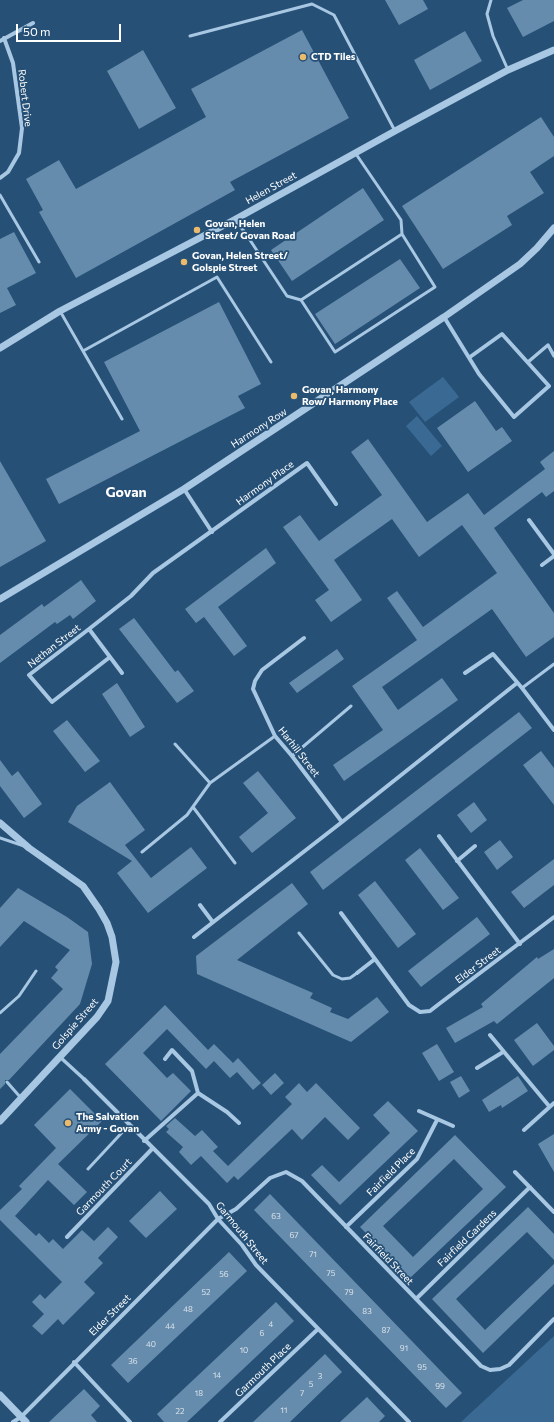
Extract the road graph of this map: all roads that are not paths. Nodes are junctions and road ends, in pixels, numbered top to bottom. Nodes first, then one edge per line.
1 (491, 0) edge
2 (33, 23) dead end
3 (190, 36) dead end
4 (2, 40) edge
5 (554, 50) edge
6 (508, 70) junction
7 (395, 131) junction
8 (355, 153) junction
9 (0, 178) edge
10 (0, 195) edge
11 (234, 220) junction
12 (554, 228) edge
13 (402, 234) junction
14 (39, 262) dead end
15 (301, 300) junction
16 (60, 311) junction
17 (444, 317) junction
18 (0, 348) edge
19 (83, 351) junction
20 (554, 356) edge
21 (470, 357) junction
22 (270, 362) dead end
23 (528, 362) junction
24 (122, 419) dead end
25 (184, 489) junction
26 (336, 504) dead end
27 (529, 520) dead end
28 (212, 532) junction
29 (554, 555) edge
30 (542, 565) dead end
31 (153, 573) joint
32 (0, 599) edge
33 (89, 629) junction
34 (304, 638) dead end
35 (110, 657) junction
36 (554, 664) edge
37 (122, 673) dead end
38 (465, 673) dead end
39 (517, 683) junction
40 (522, 688) junction
41 (351, 706) dead end
42 (554, 730) edge
43 (274, 736) junction
44 (175, 744) dead end
45 (292, 756) junction
46 (210, 783) junction
47 (193, 807) junction
48 (342, 822) junction
49 (0, 823) edge
50 (439, 836) dead end
51 (0, 838) edge
52 (475, 846) dead end
53 (29, 848) junction
54 (142, 852) dead end
55 (457, 861) junction
56 (234, 863) dead end
57 (200, 905) dead end
58 (341, 913) dead end
59 (554, 917) edge
60 (212, 922) junction
61 (299, 933) dead end
62 (194, 937) dead end
63 (520, 944) junction
64 (375, 959) junction
65 (36, 971) dead end
66 (357, 973) joint
67 (0, 1013) edge
68 (490, 1035) dead end
69 (503, 1052) junction
70 (60, 1057) junction
71 (165, 1058) dead end
72 (477, 1068) dead end
73 (84, 1079) joint
74 (7, 1082) dead end
75 (198, 1093) junction
76 (21, 1098) junction
77 (554, 1103) edge
78 (550, 1106) junction
79 (419, 1111) dead end
80 (437, 1120) junction
81 (0, 1121) edge
82 (239, 1122) dead end
83 (129, 1125) junction
84 (452, 1126) dead end
85 (524, 1130) dead end
86 (144, 1141) junction
87 (152, 1149) junction
88 (88, 1168) dead end
89 (515, 1172) dead end
90 (530, 1187) junction
91 (554, 1212) edge
92 (218, 1219) junction
93 (346, 1227) junction
94 (67, 1236) dead end
95 (416, 1299) junction
96 (554, 1319) edge
97 (318, 1329) junction
98 (74, 1362) junction
99 (0, 1395) edge
100 (22, 1420) edge
101 (13, 1422) edge
102 (130, 1422) edge
103 (220, 1422) edge
104 (409, 1422) edge

1 - 6 lane
2 - 4 street
3 - 7 lane
4 - 9 street, Robert Drive
5 - 6 street, Helen Street
6 - 7 street, Helen Street
7 - 8 street, Helen Street
8 - 11 street, Helen Street
8 - 13 lane
10 - 14 lane
11 - 15 lane
11 - 16 street, Helen Street
12 - 17 street, Harmony Row
13 - 15 lane
13 - 15 lane
16 - 18 street, Helen Street
16 - 19 lane
17 - 21 street
17 - 25 street, Harmony Row
19 - 22 lane
19 - 24 lane
20 - 23 street
21 - 23 street
21 - 23 street
25 - 28 street
25 - 32 street, Harmony Row
26 - 28 street, Harmony Place
27 - 29 street
28 - 31 street, Harmony Place
29 - 30 street
31 - 33 street, Nethan Street
33 - 35 street, Nethan Street
33 - 35 street, Nethan Street
34 - 43 street, Harhill Street
35 - 37 street
36 - 40 lane
38 - 39 street
39 - 40 street
39 - 48 street
40 - 42 street
41 - 45 lane
43 - 45 street, Harhill Street
43 - 46 lane
44 - 46 lane
45 - 48 street, Harhill Street
46 - 47 lane
47 - 54 lane
47 - 56 lane
48 - 60 street
49 - 53 street, Golspie Street
50 - 55 street
51 - 53 lane
52 - 55 street
53 - 70 street, Golspie Street
55 - 63 street
57 - 60 street
58 - 64 street
59 - 63 street, Elder Street
60 - 62 street
61 - 66 lane
63 - 64 street, Elder Street
64 - 66 street
65 - 67 lane
68 - 69 street
69 - 72 street
69 - 78 street
70 - 73 street, Garmouth Street
70 - 76 street, Golspie Street
71 - 75 street
73 - 83 street, Garmouth Street
74 - 76 lane
75 - 82 street
75 - 86 street
76 - 81 street, Golspie Street
77 - 78 street
78 - 85 street
79 - 80 street
80 - 84 street
80 - 93 street, Fairfield Place
83 - 86 street, Garmouth Street
83 - 88 lane
86 - 87 street, Garmouth Street
87 - 92 street, Garmouth Street
87 - 94 street, Garmouth Court
89 - 90 street
90 - 91 street
90 - 95 street, Fairfield Gardens
92 - 93 street, Fairfield Street
92 - 97 street, Garmouth Street
92 - 98 street, Elder Street
93 - 95 street, Fairfield Street
95 - 96 street, Fairfield Street
97 - 103 street, Garmouth Place
97 - 104 street, Garmouth Street
98 - 100 street, Elder Street
98 - 102 street
99 - 100 street
100 - 101 street, Elder Street

